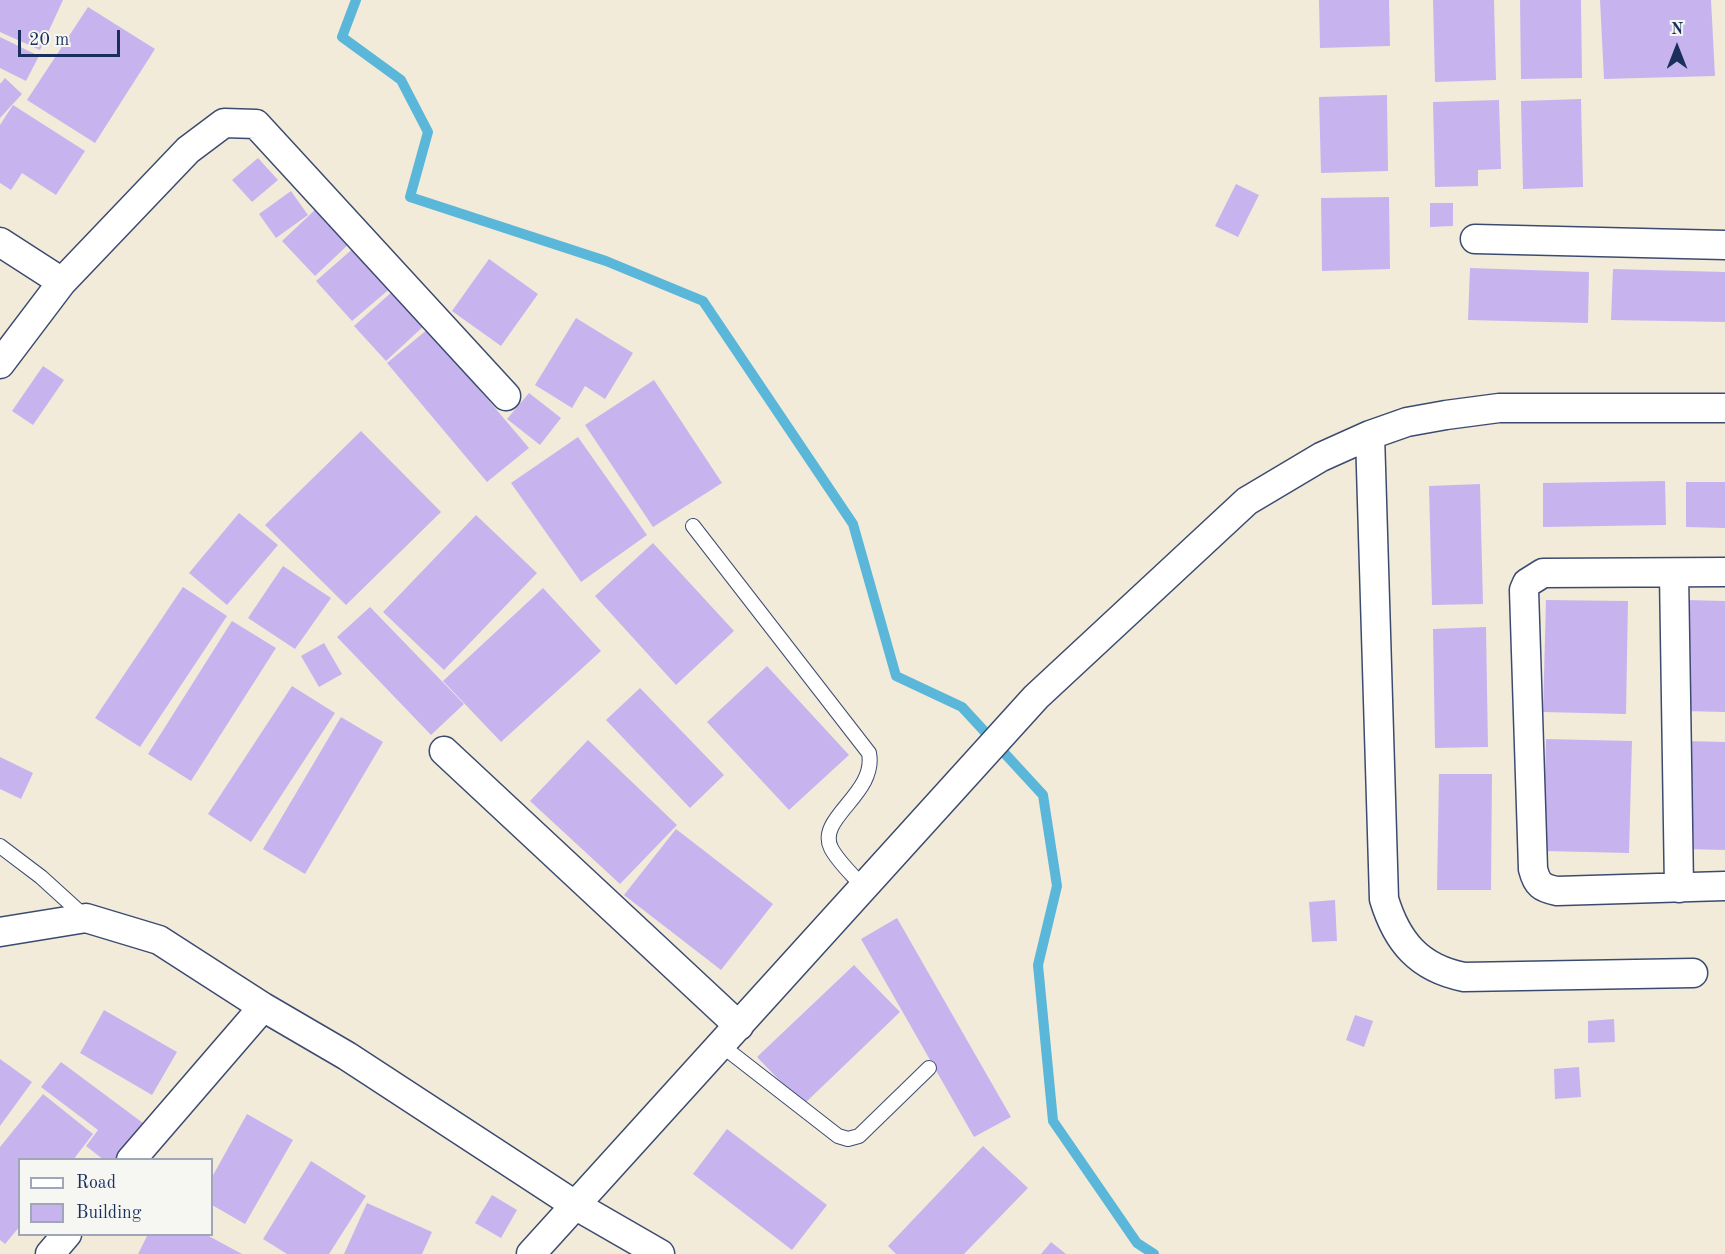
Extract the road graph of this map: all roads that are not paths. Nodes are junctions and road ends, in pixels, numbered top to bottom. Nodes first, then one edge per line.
1 (1475, 239) dead end
2 (0, 242) edge
3 (1725, 245) edge
4 (62, 282) junction
5 (0, 364) edge
6 (506, 396) dead end
7 (1725, 408) edge
8 (1370, 435) junction
9 (693, 526) dead end
10 (1725, 572) edge
11 (1674, 573) junction
12 (444, 751) dead end
13 (0, 846) edge
14 (870, 881) junction
15 (1725, 886) edge
16 (1679, 888) junction
17 (86, 918) junction
18 (0, 932) edge
19 (1693, 973) dead end
20 (263, 1007) junction
21 (730, 1036) junction
22 (929, 1068) dead end
23 (134, 1158) edge
24 (575, 1205) junction
25 (65, 1236) edge
26 (50, 1254) edge
27 (531, 1254) edge
28 (660, 1254) edge

1 - 3 street
2 - 4 street
4 - 5 street
4 - 6 street
7 - 8 street
8 - 14 street
8 - 19 street
9 - 14 lane
10 - 11 street
11 - 16 street
11 - 16 street
12 - 21 street
13 - 17 lane
14 - 21 street
15 - 16 street
17 - 18 street
17 - 20 street
20 - 23 street
20 - 24 street
21 - 22 lane
21 - 24 street
24 - 27 street
24 - 28 street
25 - 26 street

